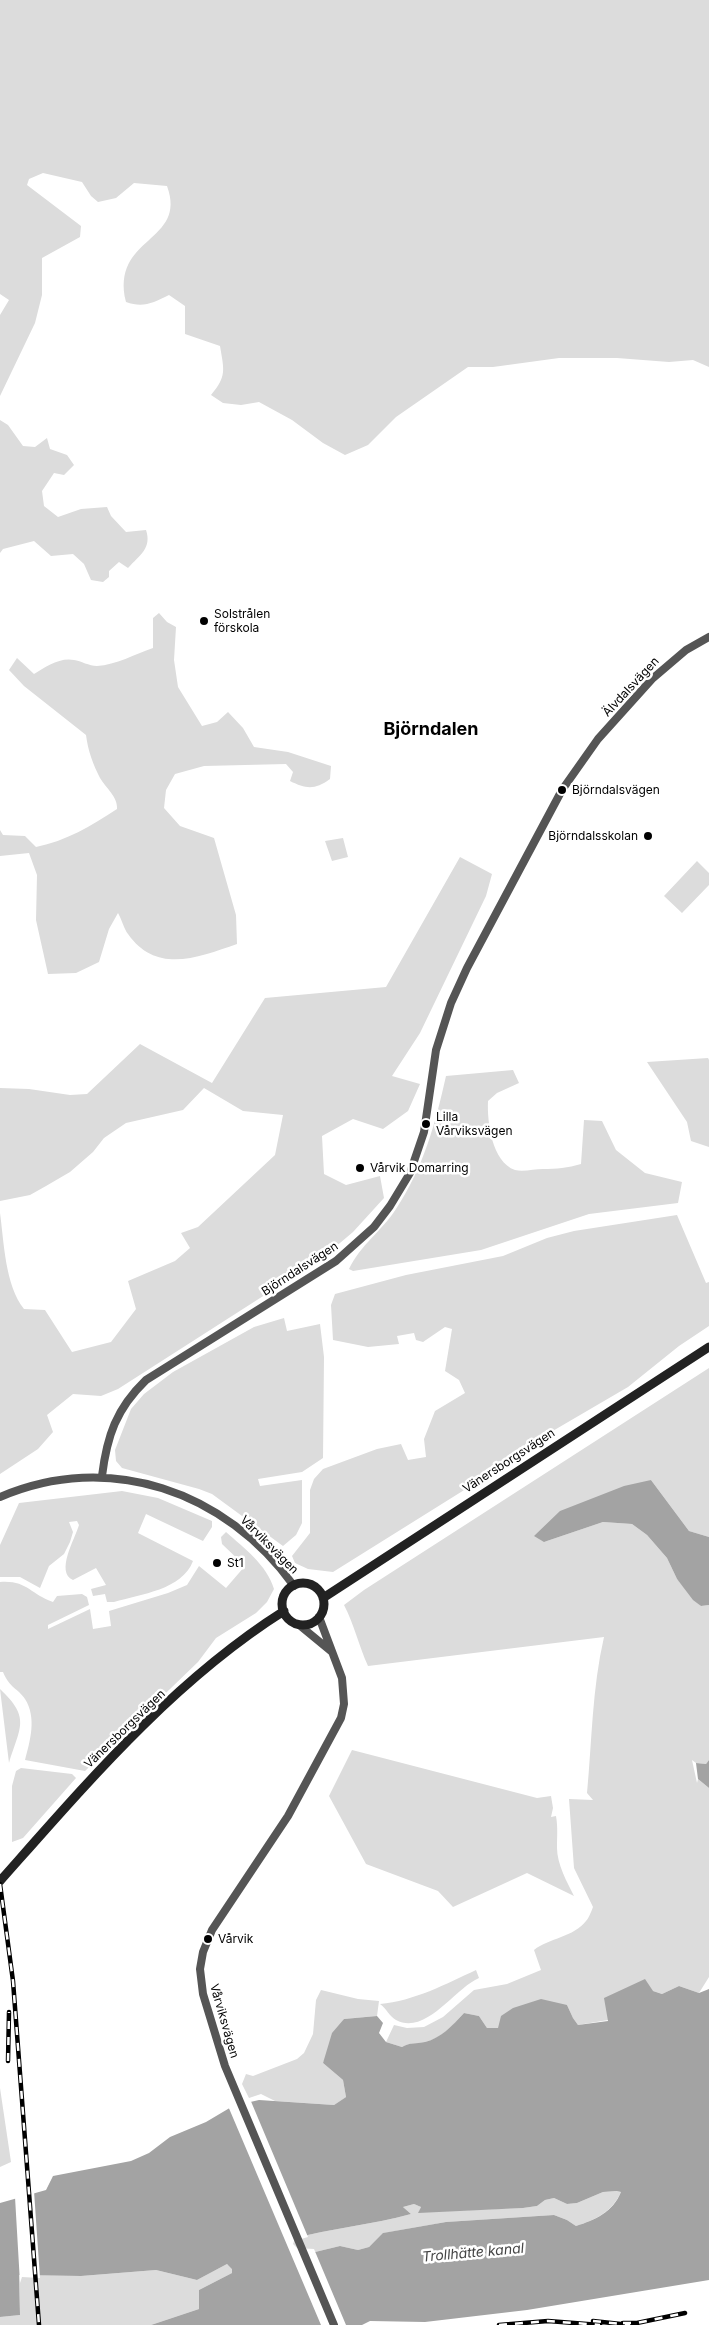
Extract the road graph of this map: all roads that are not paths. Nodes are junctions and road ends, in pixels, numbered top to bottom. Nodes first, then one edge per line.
1 (709, 636) edge
2 (598, 739) joint
3 (709, 1347) edge
4 (102, 1476) junction
5 (0, 1497) edge
6 (294, 1586) junction
7 (323, 1598) junction
8 (284, 1611) junction
9 (319, 1617) junction
10 (298, 1624) junction
11 (332, 1652) junction
12 (0, 1882) edge
13 (334, 2325) edge

1 - 2 street, Älvdalsvägen
2 - 4 street, Björndalsvägen
3 - 7 main road, Vänersborgsvägen
4 - 5 street, Vårviksvägen
4 - 6 street, Vårviksvägen
6 - 7 main road
6 - 8 main road
7 - 9 main road
8 - 10 main road
8 - 12 main road, Vänersborgsvägen
9 - 10 main road
9 - 11 street, Vårviksvägen
10 - 11 street
11 - 13 street, Vårviksvägen

